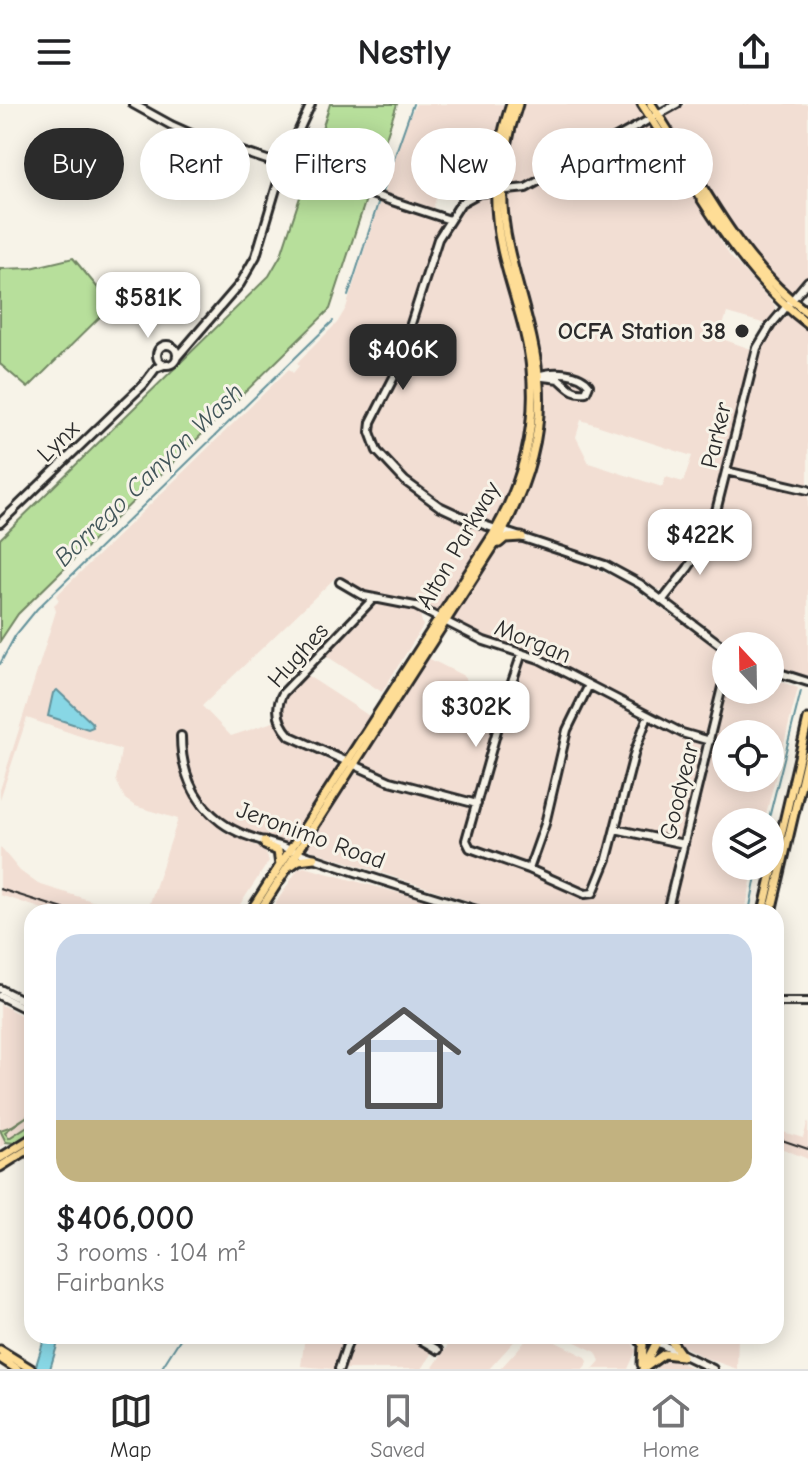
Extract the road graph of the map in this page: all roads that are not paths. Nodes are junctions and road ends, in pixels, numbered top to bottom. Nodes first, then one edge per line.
1 (133, 104) edge
2 (311, 104) edge
3 (511, 104) edge
4 (518, 104) edge
5 (642, 104) edge
6 (651, 104) edge
7 (677, 104) edge
8 (655, 116) junction
9 (300, 128) edge
10 (504, 128) edge
11 (511, 128) edge
12 (266, 159) edge
13 (516, 189) edge
14 (273, 200) edge
15 (393, 200) edge
16 (465, 200) edge
17 (500, 200) edge
18 (450, 220) junction
19 (808, 281) edge
20 (788, 304) junction
21 (808, 313) edge
22 (808, 324) edge
23 (199, 330) junction
24 (172, 346) junction
25 (158, 354) junction
26 (177, 357) junction
27 (167, 364) junction
28 (535, 376) junction
29 (140, 386) junction
30 (726, 471) junction
31 (808, 490) edge
32 (0, 523) edge
33 (500, 530) junction
34 (522, 537) junction
35 (485, 560) junction
36 (340, 582) dead end
37 (374, 598) junction
38 (662, 601) junction
39 (442, 620) junction
40 (712, 638) edge
41 (522, 653) junction
42 (784, 674) edge
43 (808, 682) edge
44 (589, 685) junction
45 (718, 704) edge
46 (648, 716) junction
47 (808, 719) edge
48 (181, 736) dead end
49 (710, 741) junction
50 (808, 754) edge
51 (350, 764) junction
52 (477, 804) junction
53 (615, 829) junction
54 (264, 841) junction
55 (684, 844) junction
56 (294, 851) junction
57 (314, 858) junction
58 (284, 867) junction
59 (529, 869) junction
60 (256, 904) edge
61 (263, 904) edge
62 (458, 904) edge
63 (669, 904) edge
64 (765, 904) edge
65 (773, 904) edge
66 (0, 989) edge
67 (0, 996) edge
68 (24, 1001) edge
69 (784, 1002) edge
70 (808, 1002) edge
71 (24, 1008) edge
72 (24, 1143) edge
73 (24, 1152) edge
74 (0, 1158) edge
75 (0, 1167) edge
76 (347, 1344) edge
77 (428, 1344) edge
78 (642, 1344) edge
79 (655, 1344) edge
80 (665, 1344) edge
81 (674, 1344) edge
82 (0, 1350) edge
83 (438, 1350) dead end
84 (682, 1356) junction
85 (0, 1358) edge
86 (17, 1369) edge
87 (31, 1369) edge
88 (339, 1369) edge
89 (642, 1369) edge
90 (713, 1369) edge

1 - 12 street
2 - 9 street
3 - 10 main road, Alton Parkway
4 - 11 main road, Alton Parkway
5 - 8 main road
6 - 8 main road
7 - 8 street
8 - 13 street
8 - 20 main road
14 - 23 street
15 - 18 street
16 - 18 street
17 - 28 main road, Alton Parkway
18 - 33 street
19 - 20 street, Parker
20 - 21 main road
20 - 22 main road
20 - 30 street, Parker
23 - 24 street
23 - 26 street
24 - 25 street
24 - 26 street
25 - 27 street
25 - 29 street, Lynx
26 - 27 street
27 - 29 street, Lynx
28 - 28 street
28 - 33 main road, Alton Parkway
29 - 32 street, Lynx
30 - 31 street
30 - 38 street, Parker
33 - 34 street
33 - 35 main road, Alton Parkway
33 - 39 main road, Alton Parkway
34 - 35 main road
34 - 38 street
35 - 39 main road, Alton Parkway
36 - 37 street, Morgan
37 - 39 street, Morgan
37 - 51 street, Hughes
38 - 40 street
39 - 41 street, Morgan
39 - 51 main road, Alton Parkway
41 - 44 street, Morgan
41 - 52 street
42 - 43 street
44 - 46 street, Morgan
44 - 59 street
45 - 49 street, Goodyear
46 - 49 street, Morgan
46 - 53 street
47 - 64 main road
48 - 54 street, Jeronimo Road
49 - 55 street, Goodyear
50 - 65 main road
51 - 52 street, Hughes
51 - 56 main road, Alton Parkway
52 - 59 street
53 - 55 street
53 - 59 street
54 - 56 street, Jeronimo Road
54 - 58 main road
55 - 63 street, Goodyear
56 - 57 street, Jeronimo Road
56 - 58 main road, Alton Parkway
57 - 58 main road
57 - 62 street, Jeronimo Road
58 - 60 main road, Alton Parkway
58 - 61 main road, Alton Parkway
66 - 68 street
67 - 71 street
69 - 70 street
72 - 74 main road
73 - 75 main road
76 - 88 street
77 - 83 street
78 - 89 main road
79 - 89 main road
80 - 84 street
81 - 84 main road
82 - 87 main road
84 - 89 main road
84 - 90 street
85 - 86 main road

